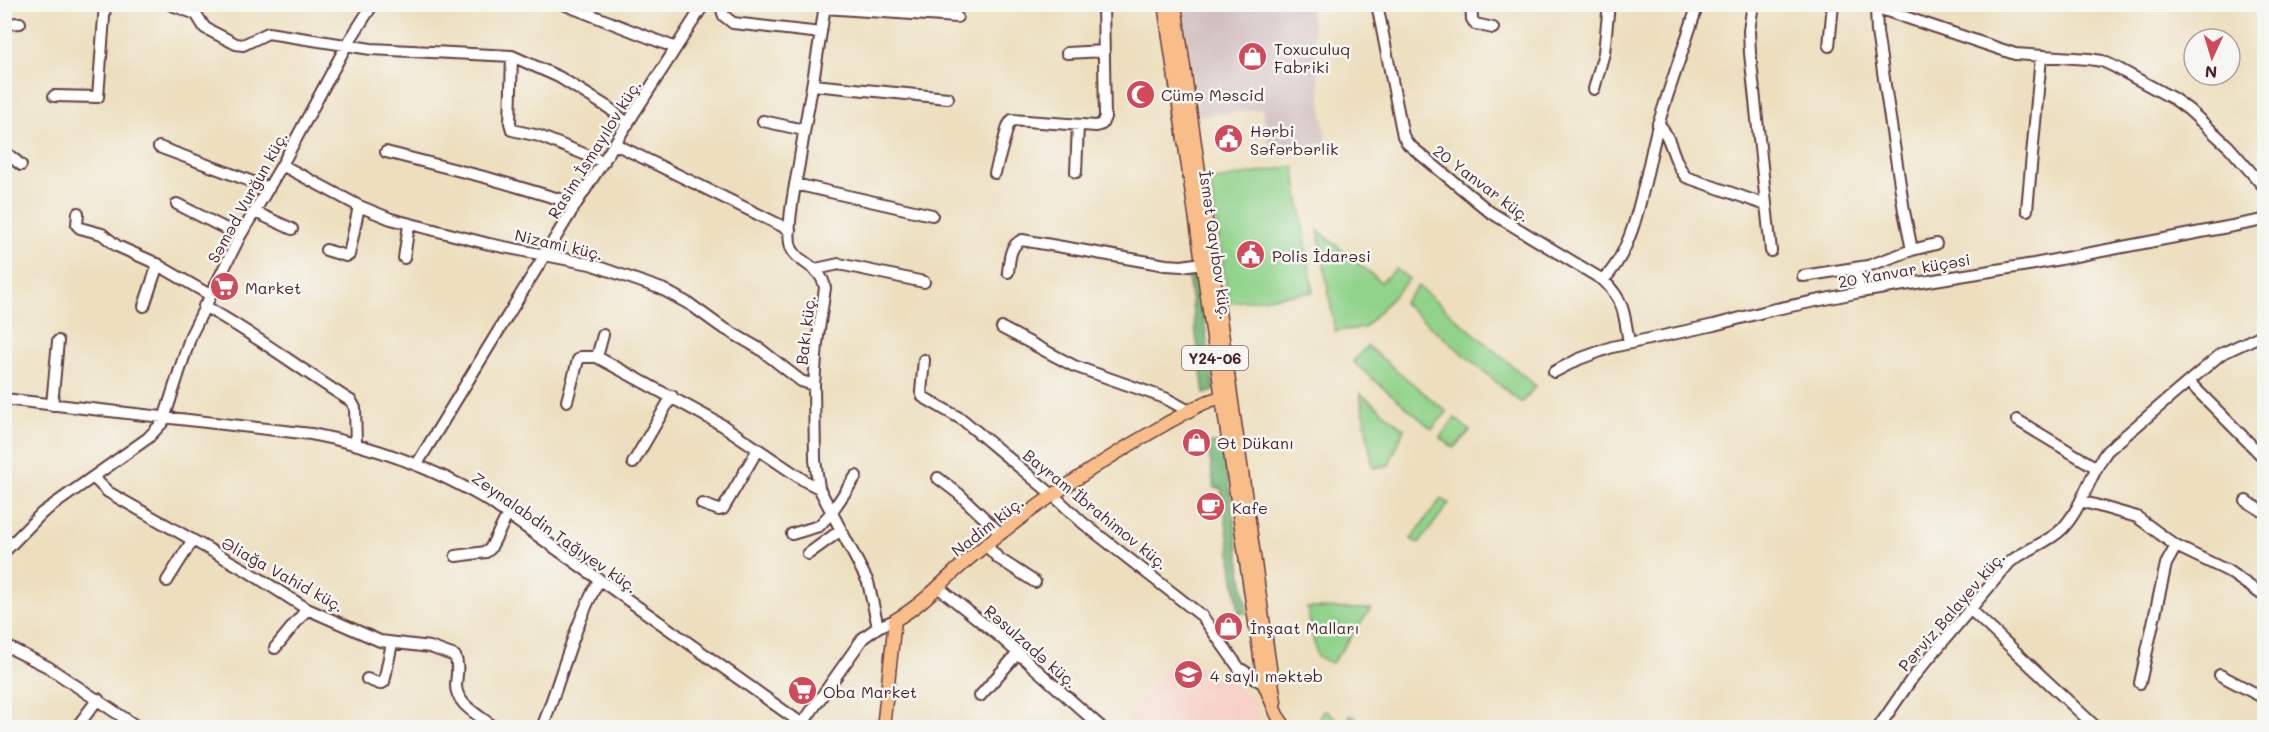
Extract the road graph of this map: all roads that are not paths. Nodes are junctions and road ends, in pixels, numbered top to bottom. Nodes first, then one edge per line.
1 (105, 4) edge
2 (169, 4) edge
3 (373, 4) edge
4 (563, 4) edge
5 (704, 4) edge
6 (720, 4) edge
7 (1102, 4) edge
8 (1164, 4) edge
9 (1175, 4) edge
10 (1377, 4) edge
11 (1471, 4) edge
12 (1609, 4) edge
13 (1698, 4) edge
14 (1752, 4) edge
15 (1833, 4) edge
16 (824, 6) edge
17 (1871, 6) edge
18 (957, 17) dead end
19 (20, 23) dead end
20 (4, 24) edge
21 (1493, 28) dead end
22 (821, 33) junction
23 (346, 46) junction
24 (1829, 46) dead end
25 (676, 48) junction
26 (1104, 51) junction
27 (1066, 53) dead end
28 (512, 56) junction
29 (2041, 57) junction
30 (813, 85) junction
31 (1594, 89) dead end
32 (54, 96) dead end
33 (948, 98) dead end
34 (763, 122) dead end
35 (1658, 123) junction
36 (628, 124) junction
37 (1078, 125) junction
38 (804, 130) junction
39 (615, 144) junction
40 (159, 147) dead end
41 (4, 151) edge
42 (387, 152) dead end
43 (604, 162) junction
44 (21, 165) dead end
45 (282, 165) junction
46 (1076, 172) dead end
47 (995, 173) dead end
48 (795, 184) junction
49 (269, 188) junction
50 (2265, 188) edge
51 (177, 204) dead end
52 (576, 204) junction
53 (1766, 205) junction
54 (359, 206) junction
55 (2027, 210) dead end
56 (255, 212) junction
57 (78, 213) dead end
58 (932, 215) dead end
59 (2265, 220) edge
60 (409, 225) junction
61 (292, 229) dead end
62 (790, 230) junction
63 (240, 236) junction
64 (1936, 244) dead end
65 (326, 250) dead end
66 (1911, 250) junction
67 (1771, 251) dead end
68 (545, 256) junction
69 (404, 258) dead end
70 (1202, 263) junction
71 (158, 264) junction
72 (1856, 268) junction
73 (816, 269) junction
74 (1008, 272) dead end
75 (1803, 276) dead end
76 (1603, 280) junction
77 (924, 282) dead end
78 (1860, 292) junction
79 (210, 295) junction
80 (144, 306) dead end
81 (204, 306) junction
82 (1002, 328) dead end
83 (2265, 334) edge
84 (603, 335) dead end
85 (58, 341) dead end
86 (1629, 343) junction
87 (597, 357) junction
88 (924, 360) dead end
89 (1554, 372) dead end
90 (2188, 382) junction
91 (814, 385) junction
92 (672, 396) junction
93 (1226, 396) junction
94 (4, 399) edge
95 (567, 401) dead end
96 (52, 405) junction
97 (1189, 411) junction
98 (165, 416) junction
99 (2017, 420) dead end
100 (356, 444) junction
101 (758, 448) junction
102 (2263, 457) dead end
103 (633, 463) dead end
104 (417, 464) junction
105 (2095, 467) junction
106 (856, 476) dead end
107 (93, 477) junction
108 (938, 478) dead end
109 (819, 488) junction
110 (1054, 495) junction
111 (2081, 501) junction
112 (2246, 501) dead end
113 (702, 504) dead end
114 (2265, 512) edge
115 (831, 513) junction
116 (508, 514) junction
117 (841, 530) junction
118 (792, 534) dead end
119 (1001, 534) junction
120 (192, 541) junction
121 (986, 545) junction
122 (2176, 546) junction
123 (4, 552) edge
124 (808, 554) dead end
125 (456, 556) dead end
126 (599, 580) junction
127 (167, 581) dead end
128 (1035, 582) dead end
129 (939, 588) junction
130 (2265, 596) edge
131 (307, 609) junction
132 (1971, 610) junction
133 (895, 620) junction
134 (878, 627) junction
135 (392, 644) junction
136 (4, 645) edge
137 (275, 648) dead end
138 (1018, 654) junction
139 (2220, 675) dead end
140 (367, 679) dead end
141 (2140, 683) dead end
142 (1264, 684) junction
143 (980, 696) dead end
144 (2265, 698) edge
145 (98, 699) junction
146 (1276, 709) junction
147 (804, 726) edge
148 (76, 728) edge
149 (139, 728) edge
150 (495, 728) edge
151 (542, 728) edge
152 (883, 728) edge
153 (1102, 728) edge
154 (1286, 728) edge
155 (1878, 728) edge
156 (2097, 728) edge

1 - 32 street
2 - 23 street
3 - 23 street, Səməd Vurğun küç.
4 - 25 street
5 - 25 street, Rasim İsmayılov küç.
6 - 22 street
7 - 26 street
8 - 70 main road, İsmət Qayıbov küç. / Y24-06
9 - 93 main road, İsmət Qayıbov küç. / Y24-06
10 - 76 street, 20 Yanvar küç.
11 - 21 street
12 - 31 street
13 - 35 street
14 - 53 street
15 - 24 street
16 - 18 street
16 - 22 street
17 - 29 street
17 - 66 street
19 - 20 street
22 - 30 street
23 - 28 street
23 - 45 street, Səməd Vurğun küç.
25 - 36 street, Rasim İsmayılov küç.
26 - 27 street
26 - 37 street
28 - 36 street
28 - 43 street
29 - 50 street
29 - 55 street
30 - 33 street
30 - 38 street
34 - 38 street
35 - 53 street
35 - 76 street
36 - 39 street, Rasim İsmayılov küç.
37 - 46 street
37 - 47 street
38 - 48 street
39 - 43 street, Rasim İsmayılov küç.
39 - 62 street
40 - 49 street
41 - 44 street
42 - 52 street
43 - 52 street, Rasim İsmayılov küç.
45 - 49 street, Səməd Vurğun küç.
45 - 54 street, Nizami küç.
48 - 58 street
48 - 62 street
49 - 56 street, Səməd Vurğun küç.
51 - 63 street
52 - 68 street, Rasim İsmayılov küç.
53 - 67 street
54 - 60 street, Nizami küç.
54 - 65 street
56 - 61 street
56 - 63 street, Səməd Vurğun küç.
57 - 71 street
59 - 78 street, 20 Yanvar küçəsi
60 - 68 street, Nizami küç.
60 - 69 street
62 - 73 street
63 - 79 street, Səməd Vurğun küç.
64 - 66 street
66 - 72 street
68 - 91 street, Nizami küç.
68 - 104 street, Rasim İsmayılov küç.
70 - 74 street
70 - 93 main road, İsmət Qayıbov küç. / Y24-06
71 - 79 street
71 - 80 street
72 - 75 street
72 - 78 street
73 - 77 street
73 - 91 street, Bakı küç.
76 - 86 street, 20 Yanvar küç.
78 - 86 street, 20 Yanvar küçəsi
79 - 81 street, Səməd Vurğun küç.
81 - 98 street, Səməd Vurğun küç.
81 - 100 street
82 - 97 street
83 - 90 street, Pərviz Balayev küç.
84 - 87 street
85 - 96 street
86 - 89 street, 20 Yanvar küçəsi
87 - 92 street
87 - 95 street
88 - 110 street, Bayram İbrahimov küç.
90 - 102 street
90 - 105 street, Pərviz Balayev küç.
91 - 109 street, Bakı küç.
92 - 101 street
92 - 103 street
93 - 97 main road, Nadim küç.
93 - 142 main road, İsmət Qayıbov küç. / Y24-06
93 - 146 main road, İsmət Qayıbov küç. / Y24-06
94 - 96 street, Zeynalabdin Tağıyev küç.
96 - 98 street, Zeynalabdin Tağıyev küç.
97 - 110 main road, Nadim küç.
98 - 100 street, Zeynalabdin Tağıyev küç.
98 - 107 street, Səməd Vurğun küç.
99 - 105 street
100 - 104 street, Zeynalabdin Tağıyev küç.
101 - 109 street
101 - 113 street
104 - 116 street, Zeynalabdin Tağıyev küç.
105 - 111 street, Pərviz Balayev küç.
106 - 115 street
107 - 120 street, Əliağa Vahid küç.
107 - 123 street, Səməd Vurğun küç.
108 - 119 street
109 - 115 street, Bakı küç.
110 - 119 main road, Nadim küç.
110 - 142 street, Bayram İbrahimov küç.
111 - 122 street
111 - 132 street, Pərviz Balayev küç.
112 - 114 street
115 - 117 street, Bakı küç.
115 - 118 street
116 - 125 street
116 - 126 street, Zeynalabdin Tağıyev küç.
117 - 124 street
117 - 134 street, Bakı küç.
119 - 121 main road, Nadim küç.
120 - 127 street
120 - 131 street, Əliağa Vahid küç.
121 - 128 street
121 - 129 main road, Nadim küç.
122 - 130 street
122 - 141 street
126 - 147 street, Zeynalabdin Tağıyev küç.
126 - 151 street
129 - 133 main road, Nadim küç.
129 - 138 street, Rəsulzadə küç.
131 - 135 street, Əliağa Vahid küç.
131 - 137 street
132 - 155 street, Pərviz Balayev küç.
132 - 156 street
133 - 134 street, Nadim küç.
133 - 152 main road
134 - 147 street, Nadim küç.
135 - 140 street
135 - 150 street, Əliağa Vahid küç.
136 - 145 street
138 - 143 street
138 - 153 street, Rəsulzadə küç.
139 - 144 street
142 - 146 main road, İsmət Qayıbov küç. / Y24-06
145 - 148 street
145 - 149 street
146 - 154 main road, Y24-06

